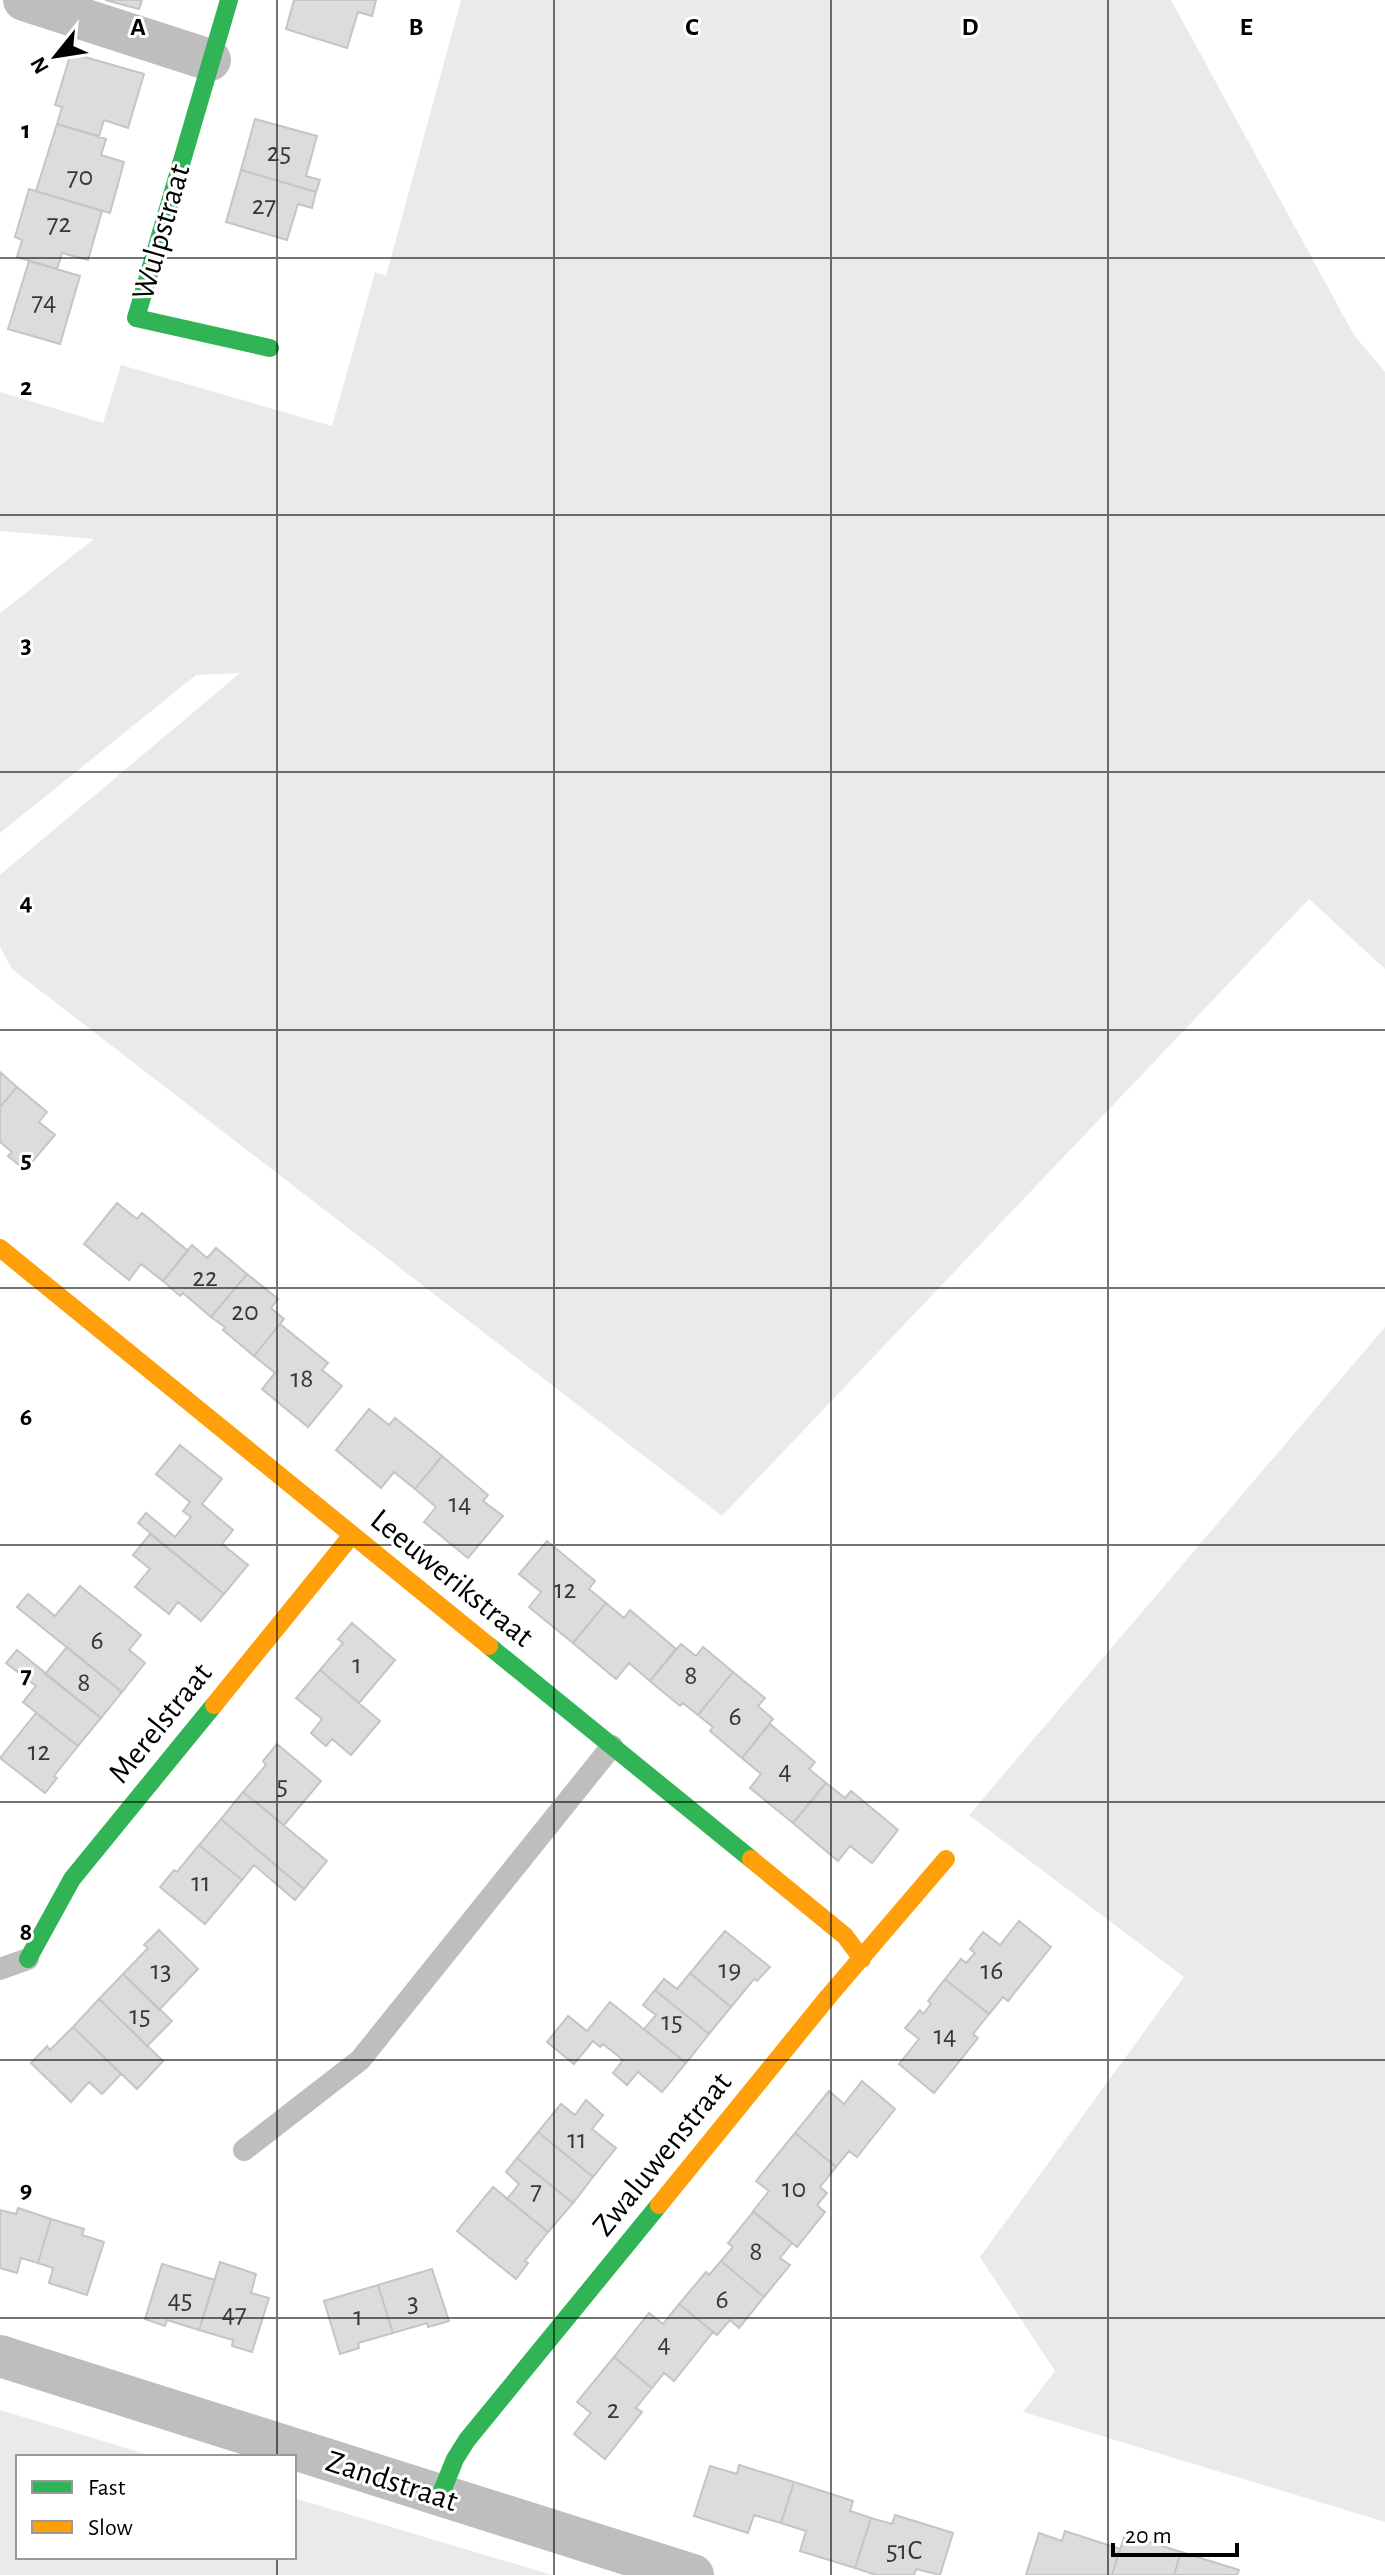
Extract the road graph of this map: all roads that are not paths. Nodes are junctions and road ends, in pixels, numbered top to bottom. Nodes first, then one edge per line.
1 (24, 0) edge
2 (229, 0) edge
3 (210, 60) junction
4 (270, 348) dead end
5 (0, 1248) edge
6 (352, 1535) junction
7 (612, 1746) junction
8 (946, 1859) dead end
9 (28, 1959) joint
10 (862, 1959) junction
11 (0, 1969) edge
12 (244, 2150) dead end
13 (0, 2356) edge
14 (440, 2496) junction
15 (693, 2575) edge

1 - 3 street
2 - 3 street, Wulpstraat
3 - 4 street, Wulpstraat
5 - 6 street, Leeuwerikstraat
6 - 7 street, Leeuwerikstraat
6 - 9 street, Merelstraat
7 - 10 street, Leeuwerikstraat
7 - 12 lane
8 - 10 street, Zwaluwenstraat
9 - 11 lane
10 - 14 street, Zwaluwenstraat
13 - 14 street, Zandstraat
14 - 15 street, Zandstraat

